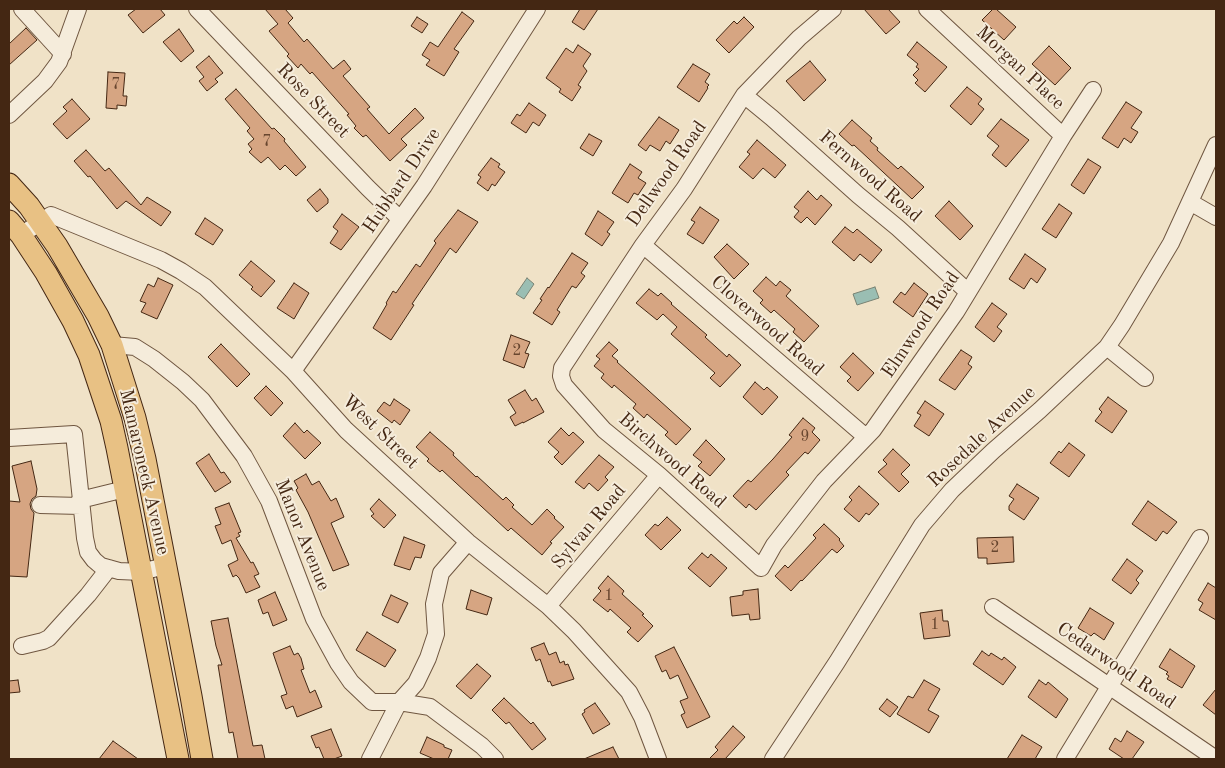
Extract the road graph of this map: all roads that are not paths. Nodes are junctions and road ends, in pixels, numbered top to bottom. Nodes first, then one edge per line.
1 (22, 9) edge
2 (78, 9) edge
3 (197, 9) edge
4 (537, 9) edge
5 (833, 9) edge
6 (927, 9) edge
7 (63, 54) junction
8 (1093, 90) dead end
9 (744, 95) junction
10 (9, 114) edge
11 (1063, 136) junction
12 (1216, 145) edge
13 (9, 184) edge
14 (1190, 202) junction
15 (1216, 217) edge
16 (400, 220) junction
17 (40, 223) junction
18 (15, 228) edge
19 (643, 245) junction
20 (968, 292) junction
21 (112, 345) junction
22 (1107, 346) junction
23 (293, 371) junction
24 (1145, 378) dead end
25 (562, 380) joint
26 (866, 437) junction
27 (9, 438) edge
28 (659, 475) junction
29 (125, 489) junction
30 (80, 503) junction
31 (40, 505) dead end
32 (1200, 538) dead end
33 (468, 542) junction
34 (165, 566) junction
35 (109, 568) junction
36 (761, 568) joint
37 (141, 572) junction
38 (548, 606) junction
39 (993, 607) dead end
40 (22, 646) dead end
41 (1110, 686) junction
42 (399, 702) junction
43 (178, 759) edge
44 (202, 759) edge
45 (370, 759) edge
46 (495, 759) edge
47 (658, 759) edge
48 (773, 759) edge
49 (1065, 759) edge
50 (1216, 759) edge

1 - 7 street
2 - 7 street
3 - 16 street, Rose Street
4 - 16 street, Hubbard Drive
5 - 9 street, Dellwood Road
6 - 11 street, Morgan Place
7 - 10 street
8 - 11 street, Elmwood Road
9 - 19 street, Dellwood Road
9 - 20 street, Fernwood Road
11 - 20 street, Elmwood Road
12 - 14 street, Rosedale Avenue
13 - 17 main road, Mamaroneck Avenue
14 - 15 street
14 - 22 street, Rosedale Avenue
16 - 23 street, Hubbard Drive
17 - 18 street, West Street
17 - 21 main road, Mamaroneck Avenue
17 - 23 street, West Street
18 - 29 main road, Mamaroneck Avenue
19 - 25 street, Dellwood Road
19 - 26 street, Cloverwood Road
20 - 26 street, Elmwood Road
21 - 34 main road, Mamaroneck Avenue
21 - 42 street, Manor Avenue
22 - 24 street
22 - 48 street, Rosedale Avenue
23 - 33 street, West Street
25 - 28 street, Birchwood Road
26 - 36 street, Elmwood Road
27 - 30 street
28 - 36 street, Birchwood Road
28 - 38 street, Sylvan Road
29 - 30 street
29 - 37 main road, Mamaroneck Avenue
30 - 31 street
30 - 35 street
32 - 41 street
33 - 38 street, West Street
33 - 42 street
34 - 37 street
34 - 44 main road, Mamaroneck Avenue
35 - 37 street
35 - 40 street
37 - 43 main road, Mamaroneck Avenue
38 - 47 street, West Street
39 - 41 street, Cedarwood Road
41 - 49 street
41 - 50 street, Cedarwood Road
42 - 45 street
42 - 46 street, Manor Avenue

